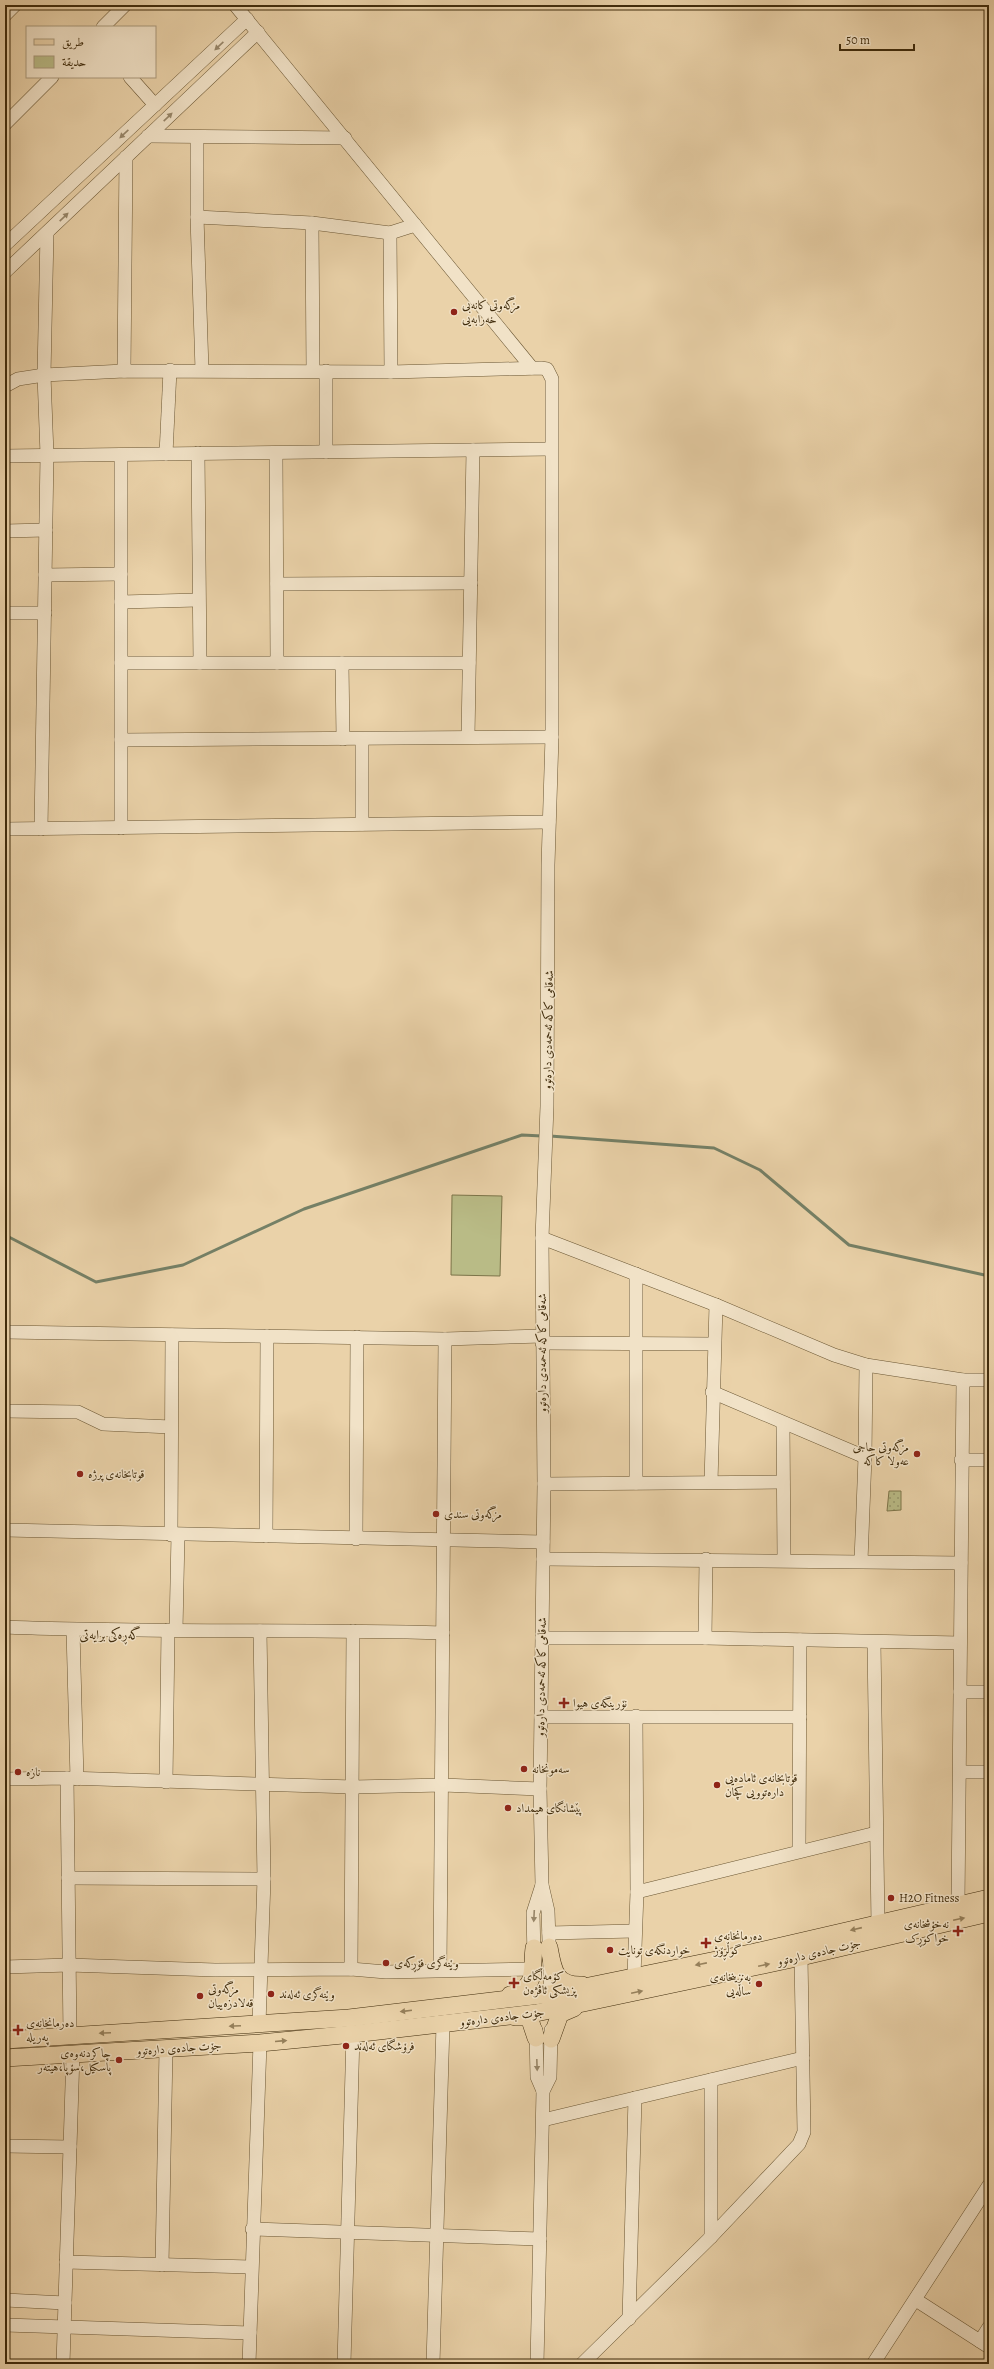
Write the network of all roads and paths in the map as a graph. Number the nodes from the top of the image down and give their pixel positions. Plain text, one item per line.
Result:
1 (16, 5) edge
2 (125, 5) edge
3 (235, 5) edge
4 (5, 15) edge
5 (247, 19) junction
6 (104, 26) edge
7 (258, 32) junction
8 (51, 78) edge
9 (131, 78) edge
10 (156, 105) junction
11 (5, 124) edge
12 (148, 136) junction
13 (197, 136) junction
14 (345, 138) junction
15 (126, 157) junction
16 (197, 217) junction
17 (312, 223) junction
18 (415, 225) junction
19 (46, 233) junction
20 (390, 233) junction
21 (5, 245) edge
22 (5, 272) edge
23 (532, 368) junction
24 (170, 370) junction
25 (202, 370) junction
26 (124, 371) junction
27 (313, 371) junction
28 (326, 371) junction
29 (391, 372) junction
30 (44, 375) junction
31 (5, 386) edge
32 (551, 449) junction
33 (473, 450) junction
34 (326, 452) junction
35 (276, 453) junction
36 (121, 454) junction
37 (166, 454) junction
38 (198, 454) junction
39 (47, 455) junction
40 (5, 456) edge
41 (46, 530) junction
42 (5, 531) edge
43 (121, 574) junction
44 (45, 575) junction
45 (471, 583) junction
46 (277, 584) junction
47 (198, 600) junction
48 (121, 602) junction
49 (5, 613) edge
50 (45, 613) junction
51 (121, 663) junction
52 (200, 663) junction
53 (277, 663) junction
54 (342, 663) junction
55 (469, 663) junction
56 (468, 737) junction
57 (552, 737) junction
58 (343, 739) junction
59 (362, 739) junction
60 (121, 740) junction
61 (549, 822) junction
62 (362, 824) junction
63 (121, 828) junction
64 (5, 829) edge
65 (41, 829) junction
66 (542, 1238) junction
67 (636, 1274) junction
68 (716, 1305) junction
69 (5, 1332) edge
70 (172, 1335) junction
71 (267, 1336) junction
72 (357, 1337) junction
73 (445, 1339) junction
74 (542, 1339) junction
75 (636, 1344) junction
76 (713, 1344) junction
77 (866, 1365) junction
78 (963, 1380) junction
79 (989, 1380) edge
80 (712, 1392) junction
81 (5, 1411) edge
82 (783, 1423) junction
83 (171, 1427) junction
84 (865, 1457) junction
85 (961, 1460) junction
86 (989, 1460) edge
87 (711, 1482) junction
88 (783, 1482) junction
89 (636, 1483) junction
90 (544, 1484) junction
91 (5, 1530) edge
92 (175, 1535) junction
93 (266, 1536) junction
94 (356, 1539) junction
95 (443, 1540) junction
96 (543, 1542) junction
97 (543, 1559) junction
98 (706, 1559) junction
99 (784, 1560) junction
100 (861, 1561) junction
101 (961, 1563) junction
102 (5, 1628) edge
103 (73, 1630) junction
104 (172, 1630) junction
105 (260, 1631) junction
106 (353, 1631) junction
107 (443, 1633) junction
108 (542, 1638) junction
109 (705, 1638) junction
110 (800, 1640) junction
111 (874, 1642) junction
112 (960, 1643) junction
113 (960, 1692) junction
114 (989, 1692) edge
115 (636, 1716) junction
116 (541, 1717) junction
117 (800, 1717) junction
118 (960, 1772) junction
119 (989, 1772) edge
120 (72, 1778) junction
121 (5, 1779) edge
122 (166, 1782) junction
123 (262, 1783) junction
124 (443, 1785) junction
125 (353, 1787) junction
126 (540, 1789) junction
127 (876, 1833) junction
128 (799, 1851) junction
129 (68, 1878) junction
130 (264, 1879) junction
131 (542, 1885) junction
132 (637, 1892) junction
133 (989, 1898) edge
134 (958, 1905) junction
135 (989, 1913) edge
136 (878, 1924) junction
137 (634, 1931) junction
138 (544, 1943) junction
139 (801, 1957) junction
140 (69, 1965) junction
141 (5, 1967) edge
142 (351, 1969) junction
143 (440, 1969) junction
144 (532, 1969) junction
145 (262, 1970) junction
146 (634, 1976) junction
147 (596, 1992) junction
148 (542, 1995) junction
149 (484, 2002) junction
150 (543, 2012) junction
151 (503, 2018) junction
152 (259, 2024) junction
153 (443, 2024) junction
154 (353, 2034) junction
155 (70, 2036) junction
156 (544, 2039) junction
157 (5, 2040) edge
158 (260, 2043) junction
159 (166, 2049) junction
160 (73, 2054) junction
161 (5, 2058) edge
162 (803, 2058) junction
163 (711, 2080) junction
164 (635, 2098) junction
165 (543, 2120) junction
166 (5, 2146) edge
167 (70, 2147) junction
168 (989, 2185) edge
169 (252, 2229) junction
170 (349, 2232) junction
171 (438, 2234) junction
172 (710, 2237) junction
173 (540, 2238) junction
174 (66, 2262) junction
175 (162, 2265) junction
176 (251, 2267) junction
177 (5, 2300) edge
178 (916, 2300) junction
179 (65, 2303) junction
180 (629, 2319) junction
181 (5, 2325) edge
182 (64, 2326) junction
183 (989, 2327) edge
184 (250, 2333) junction
185 (984, 2344) edge
186 (63, 2364) edge
187 (249, 2364) edge
188 (344, 2364) edge
189 (433, 2364) edge
190 (536, 2364) edge
191 (582, 2364) edge
192 (874, 2364) edge

1 - 4 street
2 - 6 street
3 - 5 street
5 - 7 street
5 -> 10 street
12 -> 7 street
7 - 14 street
8 - 11 street
9 - 10 street
10 -> 21 street
12 - 13 street
12 - 15 street
13 - 14 street
13 - 16 street
14 - 18 street
19 -> 15 street
15 - 26 street
16 - 17 street
16 - 25 street
17 - 20 street
17 - 27 street
18 - 20 street
18 - 23 street
19 - 22 street
19 - 30 street
20 - 29 street
23 - 29 street
23 - 32 street, شەقامی کاکە ئەحمەدی دارەتوو
24 - 25 street
24 - 26 street
24 - 37 street
25 - 27 street
26 - 30 street
27 - 28 street
28 - 29 street
28 - 34 street
30 - 31 street
30 - 39 street
32 - 33 street
32 - 57 street, شەقامی کاکە ئەحمەدی دارەتوو
33 - 34 street
33 - 45 street
34 - 35 street
35 - 38 street
35 - 46 street
36 - 37 street
36 - 39 street
36 - 43 street
37 - 38 street
38 - 47 street
39 - 40 street
39 - 41 street
41 - 42 street
41 - 44 street
43 - 44 street
43 - 48 street
44 - 50 street
45 - 46 street
45 - 55 street
46 - 53 street
47 - 48 street
47 - 52 street
48 - 51 street
49 - 50 street
50 - 65 street
51 - 52 street
51 - 60 street
52 - 53 street
53 - 54 street
54 - 55 street
54 - 58 street
55 - 56 street
56 - 57 street
56 - 59 street
57 - 61 street, شەقامی کاکە ئەحمەدی دارەتوو
58 - 59 street
58 - 60 street
59 - 62 street
60 - 63 street
61 - 62 street
61 - 66 street, شەقامی کاکە ئەحمەدی دارەتوو
62 - 63 street
63 - 65 street
64 - 65 street
66 - 67 street
66 - 74 street, شەقامی کاکە ئەحمەدی دارەتوو
67 - 68 street
67 - 75 street
68 - 76 street
68 - 77 street
69 - 70 street
70 - 71 street
70 - 83 street
71 - 72 street
71 - 93 street
72 - 73 street
72 - 94 street
73 - 74 street
73 - 95 street
74 - 75 street
74 - 90 street, شەقامی کاکە ئەحمەدی دارەتوو
75 - 76 street
75 - 89 street
76 - 80 street
77 - 78 street
77 - 84 street
78 - 79 street
78 - 85 street
80 - 82 street
80 - 87 street
81 - 83 street
82 - 84 street
82 - 88 street
83 - 92 street
84 - 100 street
85 - 86 street
85 - 101 street
87 - 88 street
87 - 89 street
88 - 99 street
89 - 90 street
90 - 96 street, شەقامی کاکە ئەحمەدی دارەتوو
91 - 92 street
92 - 93 street
92 - 104 street
93 - 94 street
94 - 95 street
95 - 96 street
95 - 107 street
96 - 97 street, شەقامی کاکە ئەحمەدی دارەتوو
97 - 98 street
97 - 108 street, شەقامی کاکە ئەحمەدی دارەتوو
98 - 99 street
98 - 109 street
99 - 100 street
100 - 101 street
101 - 112 street
102 - 103 street
103 - 104 street
103 - 120 street
104 - 105 street
104 - 122 street
105 - 106 street
105 - 123 street
106 - 107 street
106 - 125 street
107 - 124 street
108 - 109 street
108 - 116 street, شەقامی کاکە ئەحمەدی دارەتوو
109 - 110 street
110 - 111 street
110 - 117 street
111 - 112 street
111 - 127 street
112 - 113 street
113 - 114 street
113 - 118 street
115 - 116 street
115 - 117 street
115 - 132 street
116 - 126 street, شەقامی کاکە ئەحمەدی دارەتوو
117 - 128 street
118 - 119 street
118 - 134 street
120 - 121 street
120 - 122 street
120 - 129 street
122 - 123 street
123 - 125 street
123 - 130 street
124 - 125 street
124 - 126 street
124 - 143 street
125 - 142 street
126 - 131 street, شەقامی کاکە ئەحمەدی دارەتوو
127 - 128 street
127 - 136 street
128 - 132 street
129 - 130 street
129 - 140 street
130 - 145 street
131 - 138 street, شەقامی کاکە ئەحمەدی دارەتوو
131 -> 138 street, شەقامی کاکە ئەحمەدی دارەتوو
132 - 137 street
133 - 134 main road, جۆت جادەی دارەتوو
134 - 136 main road, جۆت جادەی دارەتوو
139 -> 135 main road, جۆت جادەی دارەتوو
136 -> 146 main road, جۆت جادەی دارەتوو
137 - 138 street
137 - 146 street
138 - 144 main road
138 - 147 main road
138 - 148 street, شەقامی کاکە ئەحمەدی دارەتوو
147 -> 139 main road, جۆت جادەی دارەتوو
139 - 162 street
140 - 141 street
140 - 145 street
140 - 155 street
142 - 143 street
142 - 145 street
143 - 144 street
144 - 149 main road
145 - 152 street
146 - 147 main road, جۆت جادەی دارەتوو
147 - 148 main road, جۆت جادەی دارەتوو
147 - 150 main road, جۆت جادەی دارەتوو
147 - 156 main road
148 - 149 main road, جۆت جادەی دارەتوو
148 - 150 street, شەقامی کاکە ئەحمەدی دارەتوو
149 -> 152 main road, جۆت جادەی دارەتوو
150 - 151 main road, جۆت جادەی دارەتوو
150 - 156 street, شەقامی کاکە ئەحمەدی دارەتوو
151 - 153 main road, جۆت جادەی دارەتوو
151 - 156 main road
152 -> 155 main road, جۆت جادەی دارەتوو
153 - 154 main road, جۆت جادەی دارەتوو
153 - 171 street
158 -> 154 main road, جۆت جادەی دارەتوو
154 - 170 street
155 - 157 main road, جۆت جادەی دارەتوو
156 - 165 street, شەقامی کاکە ئەحمەدی دارەتوو
158 - 159 main road, جۆت جادەی دارەتوو
158 - 169 street
159 - 160 main road, جۆت جادەی دارەتوو
159 - 175 street
160 - 161 main road, جۆت جادەی دارەتوو
160 - 167 street
162 - 163 street
162 - 172 street
163 - 164 street
163 - 172 street
164 - 165 street
164 - 180 street
165 - 173 street, شەقامی کاکە ئەحمەدی دارەتوو
166 - 167 street
167 - 174 street
168 - 178 street
169 - 170 street
169 - 176 street
170 - 171 street
170 - 188 street
171 - 173 street
171 - 189 street
172 - 180 street
173 - 190 street, شەقامی کاکە ئەحمەدی دارەتوو
174 - 175 street
174 - 179 street
175 - 176 street
176 - 184 street
177 - 179 street
178 - 185 street
178 - 192 street
179 - 182 street
180 - 191 street
181 - 182 street
182 - 184 street
182 - 186 street
183 - 185 street
184 - 187 street

